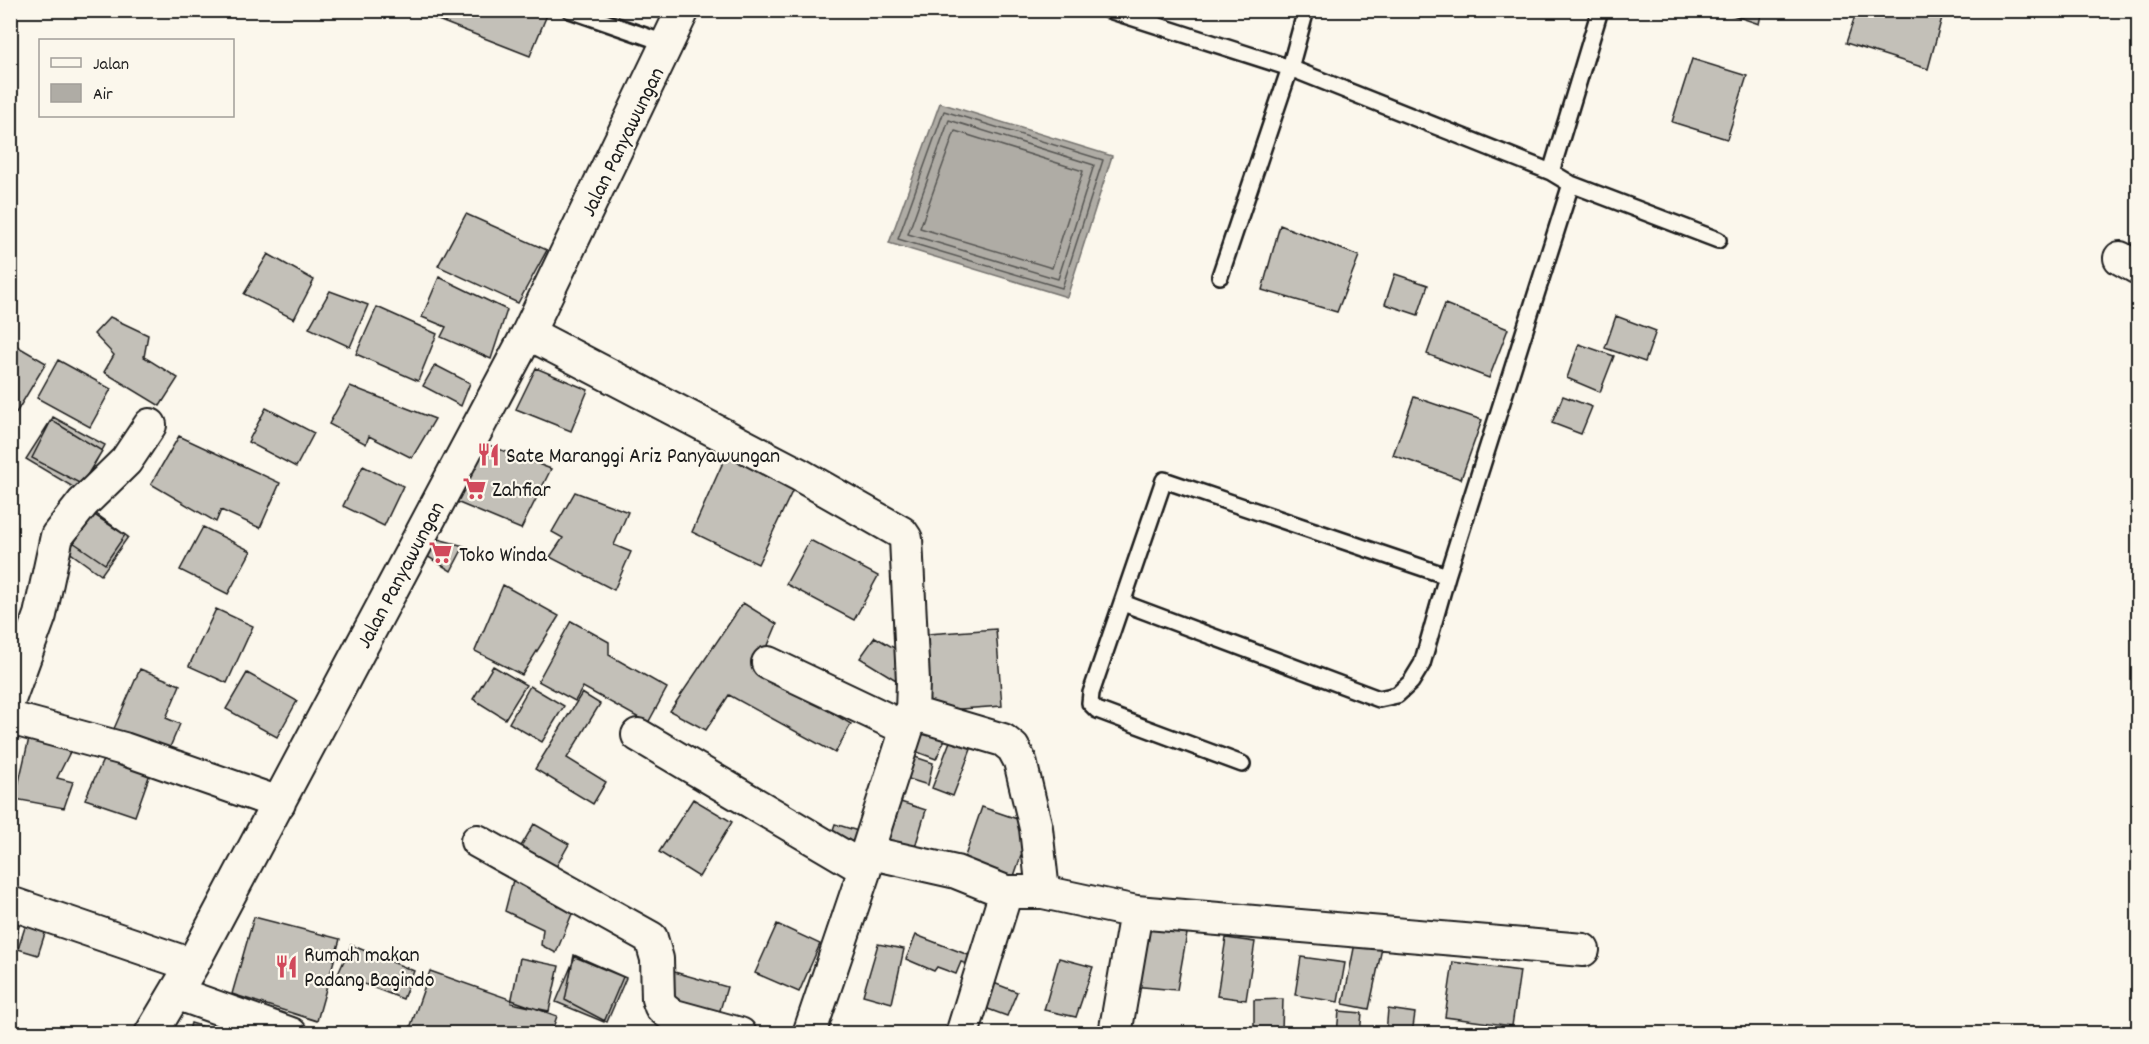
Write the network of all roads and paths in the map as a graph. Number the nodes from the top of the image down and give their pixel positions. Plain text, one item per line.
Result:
1 (570, 10) edge
2 (683, 10) edge
3 (1109, 10) edge
4 (1306, 10) edge
5 (1600, 10) edge
6 (668, 44) junction
7 (1290, 68) junction
8 (1551, 172) junction
9 (1571, 184) junction
10 (1718, 240) dead end
11 (1220, 276) dead end
12 (528, 333) junction
13 (150, 425) dead end
14 (1447, 576) junction
15 (1123, 603) junction
16 (768, 663) dead end
17 (10, 697) edge
18 (10, 718) edge
19 (910, 721) junction
20 (638, 735) dead end
21 (1242, 764) dead end
22 (279, 803) junction
23 (477, 841) dead end
24 (866, 860) junction
25 (1006, 892) junction
26 (1043, 892) junction
27 (10, 903) edge
28 (1136, 912) junction
29 (1583, 950) dead end
30 (192, 965) junction
31 (176, 993) junction
32 (151, 1034) edge
33 (291, 1034) edge
34 (740, 1034) edge
35 (809, 1034) edge
36 (962, 1034) edge
37 (1115, 1034) edge

1 - 6 lane
2 - 6 street, Jalan Panyawungan
3 - 7 lane
4 - 7 lane
5 - 8 lane
6 - 12 street, Jalan Panyawungan
7 - 8 lane
7 - 11 lane
8 - 9 lane
9 - 10 lane
9 - 14 lane
12 - 19 street
12 - 22 street, Jalan Panyawungan
13 - 17 street
14 - 15 lane
14 - 15 lane
15 - 21 lane
16 - 19 street
18 - 22 street
19 - 24 street
19 - 26 street
20 - 24 street
22 - 30 street, Jalan Panyawungan
23 - 34 street
24 - 25 street
24 - 35 street
25 - 26 street
25 - 36 street
26 - 28 street
27 - 30 street
28 - 29 street
28 - 37 street
30 - 31 street, Jalan Panyawungan
31 - 32 street, Jalan Panyawungan
31 - 33 street

